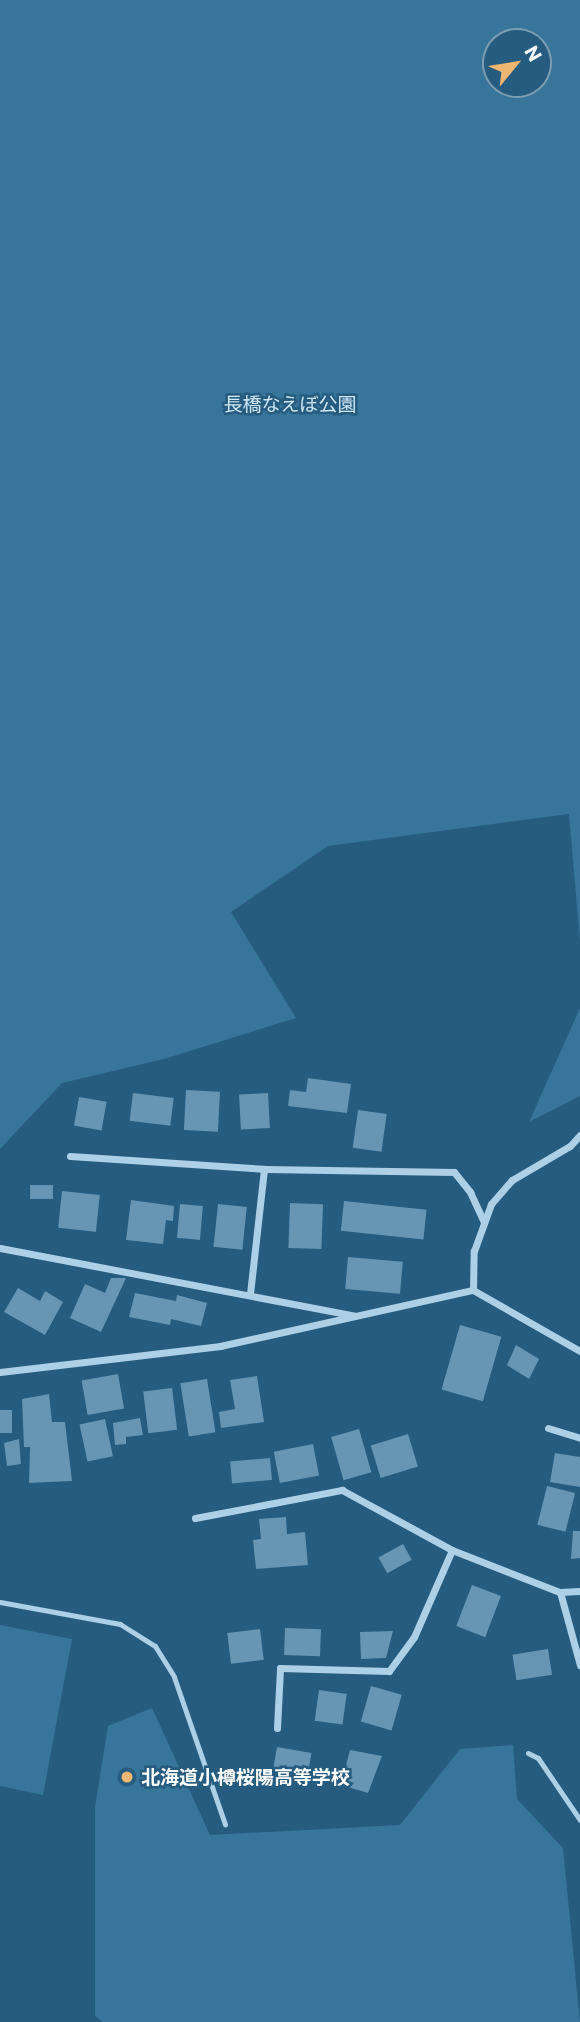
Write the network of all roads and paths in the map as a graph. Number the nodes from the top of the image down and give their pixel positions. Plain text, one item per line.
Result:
1 (580, 1135) edge
2 (70, 1156) dead end
3 (264, 1169) junction
4 (484, 1222) junction
5 (0, 1248) edge
6 (473, 1290) junction
7 (250, 1293) junction
8 (359, 1317) junction
9 (580, 1351) edge
10 (0, 1372) edge
11 (548, 1428) dead end
12 (580, 1438) edge
13 (195, 1518) dead end
14 (452, 1550) junction
15 (580, 1591) edge
16 (561, 1592) junction
17 (0, 1602) edge
18 (580, 1665) edge
19 (277, 1728) dead end
20 (528, 1753) dead end
21 (580, 1821) edge
22 (225, 1824) dead end

1 - 4 street
2 - 3 street
3 - 4 street
3 - 7 street
4 - 6 street
5 - 7 street
6 - 8 street
6 - 9 street
7 - 8 street
8 - 10 street
11 - 12 street
13 - 14 street
14 - 16 street
14 - 19 street
15 - 16 street
16 - 18 street
17 - 22 lane
20 - 21 lane

